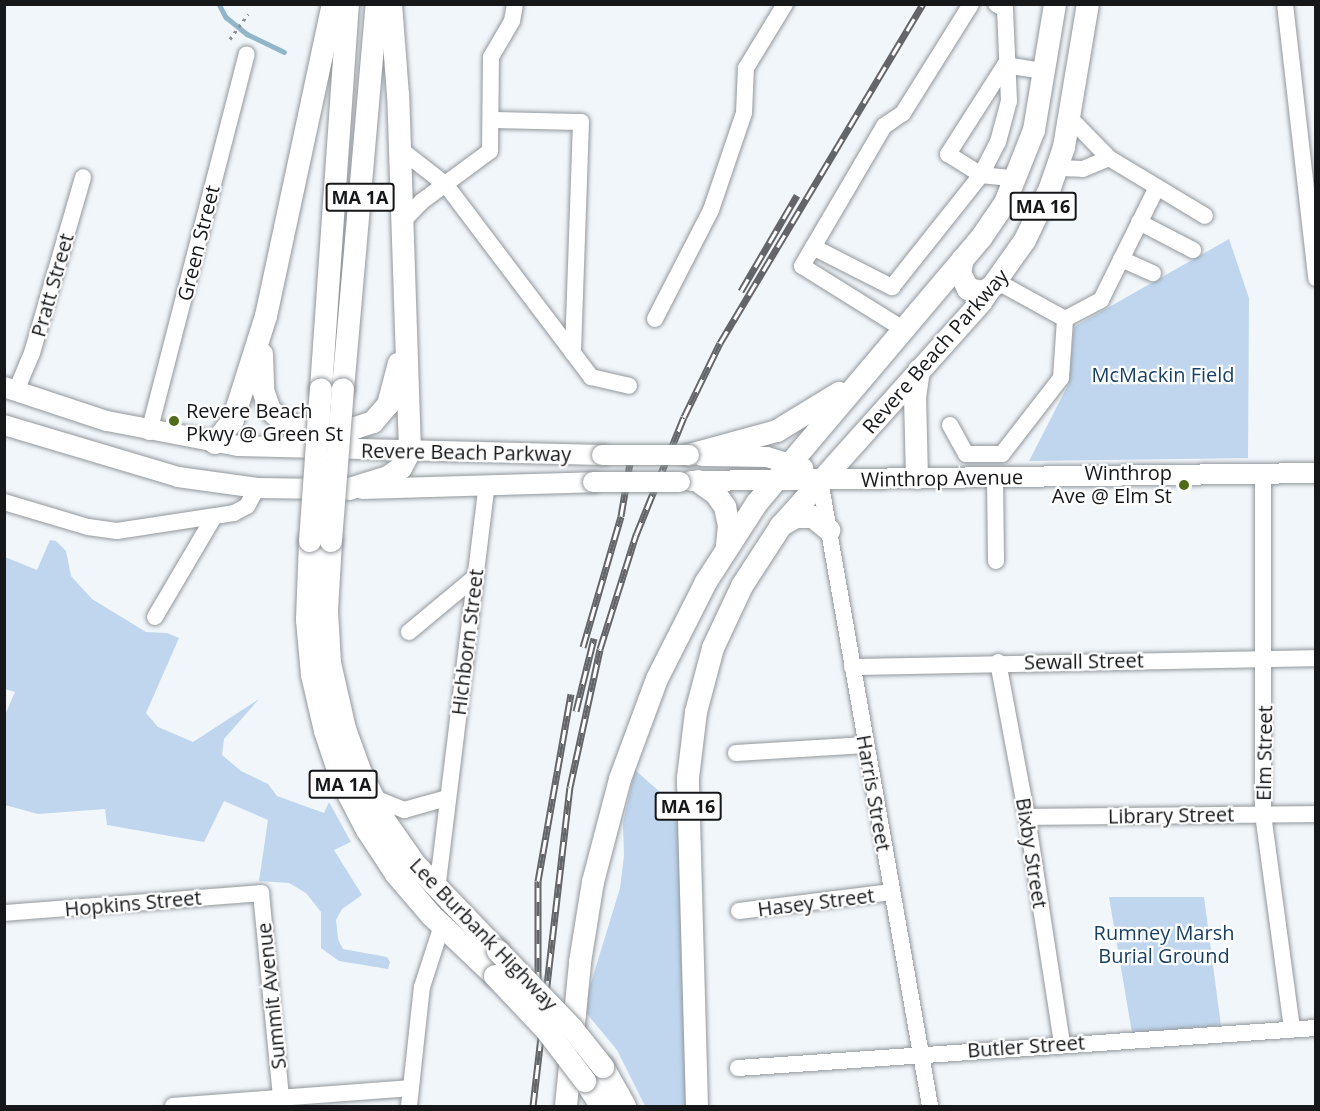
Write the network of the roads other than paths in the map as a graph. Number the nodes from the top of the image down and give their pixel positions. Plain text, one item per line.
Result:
1 (333, 4) edge
2 (348, 4) edge
3 (377, 4) edge
4 (391, 4) edge
5 (515, 4) edge
6 (785, 4) edge
7 (971, 4) edge
8 (996, 4) edge
9 (1055, 4) edge
10 (1088, 4) edge
11 (1285, 4) edge
12 (247, 54) dead end
13 (1005, 65) junction
14 (1044, 70) junction
15 (1070, 118) junction
16 (492, 120) junction
17 (400, 149) junction
18 (1109, 158) junction
19 (1058, 168) junction
20 (981, 175) junction
21 (83, 177) dead end
22 (1017, 179) junction
23 (446, 185) junction
24 (1157, 187) junction
25 (1205, 216) dead end
26 (402, 222) junction
27 (1139, 222) junction
28 (813, 247) junction
29 (1193, 250) dead end
30 (963, 259) junction
31 (1121, 259) junction
32 (1153, 273) dead end
33 (1316, 278) edge
34 (998, 282) junction
35 (266, 316) junction
36 (655, 319) dead end
37 (1065, 319) junction
38 (903, 329) junction
39 (405, 337) junction
40 (573, 353) junction
41 (871, 368) junction
42 (919, 370) junction
43 (629, 386) dead end
44 (10, 389) edge
45 (332, 389) junction
46 (4, 425) edge
47 (950, 425) dead end
48 (149, 432) junction
49 (215, 443) junction
50 (410, 451) junction
51 (966, 454) junction
52 (986, 454) junction
53 (689, 455) junction
54 (791, 462) junction
55 (1316, 473) edge
56 (1263, 474) junction
57 (917, 478) junction
58 (982, 478) junction
59 (775, 480) junction
60 (820, 480) junction
61 (689, 481) junction
62 (487, 486) junction
63 (257, 488) junction
64 (350, 489) junction
65 (4, 502) edge
66 (214, 517) junction
67 (781, 526) junction
68 (829, 530) junction
69 (320, 541) junction
70 (727, 548) junction
71 (996, 561) dead end
72 (475, 577) junction
73 (155, 617) dead end
74 (409, 632) dead end
75 (1265, 658) junction
76 (1316, 658) edge
77 (998, 662) junction
78 (852, 667) junction
79 (866, 745) junction
80 (736, 753) dead end
81 (371, 796) junction
82 (447, 798) junction
83 (1263, 814) junction
84 (1316, 814) edge
85 (1028, 817) junction
86 (437, 890) junction
87 (892, 892) junction
88 (261, 893) joint
89 (739, 911) dead end
90 (4, 913) edge
91 (442, 925) junction
92 (1316, 1028) edge
93 (1292, 1029) junction
94 (1062, 1044) junction
95 (921, 1053) junction
96 (738, 1068) dead end
97 (410, 1088) junction
98 (281, 1098) junction
99 (235, 1104) edge
100 (173, 1107) edge
101 (409, 1107) edge
102 (566, 1107) edge
103 (601, 1107) edge
104 (625, 1107) edge
105 (697, 1107) edge
106 (930, 1107) edge

1 - 35 highway
2 - 45 highway, Lee Burbank Highway / MA 1A
3 - 45 highway, Lee Burbank Highway / MA 1A
4 - 17 highway
5 - 16 street
6 - 36 street
7 - 28 street
8 - 13 street
9 - 14 highway, Revere Beach Parkway / MA 16
10 - 15 highway, Revere Beach Parkway / MA 16
11 - 33 street
12 - 48 street, Green Street
13 - 14 street
13 - 20 street
13 - 20 street
14 - 22 highway, Revere Beach Parkway / MA 16
15 - 18 street
15 - 19 highway, Revere Beach Parkway / MA 16
16 - 23 street
16 - 40 street
17 - 23 street
17 - 26 highway
18 - 19 street
18 - 24 street
19 - 34 highway, Revere Beach Parkway / MA 16
20 - 22 street
20 - 28 street
21 - 44 street, Pratt Street
22 - 30 highway, Revere Beach Parkway / MA 16
23 - 26 street
23 - 40 street
24 - 25 street
24 - 27 street
26 - 39 highway
27 - 29 street
27 - 31 street
28 - 38 street
30 - 34 highway
30 - 38 highway, Revere Beach Parkway / MA 16
31 - 32 street
31 - 37 street
34 - 37 street
34 - 42 highway, Revere Beach Parkway / MA 16
35 - 39 highway
35 - 49 highway
37 - 52 street
38 - 41 highway, Revere Beach Parkway / MA 16
39 - 50 highway
40 - 43 street
41 - 53 highway
41 - 54 highway, Revere Beach Parkway / MA 16
42 - 57 highway
42 - 60 highway, Revere Beach Parkway / MA 16
44 - 48 main road, Revere Beach Parkway
45 - 69 highway, Lee Burbank Highway / MA 1A, bridge
46 - 63 main road, Revere Beach Parkway
47 - 51 street
48 - 49 main road, Revere Beach Parkway
49 - 50 main road, Revere Beach Parkway
50 - 53 main road, Revere Beach Parkway, bridge
50 - 64 highway
51 - 52 street
51 - 58 street
52 - 58 street
53 - 54 main road, Revere Beach Parkway
54 - 59 highway, Revere Beach Parkway / MA 16
54 - 60 main road, Revere Beach Parkway
55 - 56 main road, Winthrop Avenue
56 - 58 main road, Winthrop Avenue
56 - 75 street, Elm Street
57 - 58 main road, Winthrop Avenue
57 - 60 main road, Winthrop Avenue
58 - 71 street
59 - 60 main road, Revere Beach Parkway
59 - 61 main road, Revere Beach Parkway
59 - 70 highway, MA 16
60 - 67 highway, MA 16
60 - 68 street, Harris Street
61 - 62 main road, Revere Beach Parkway, bridge
61 - 70 highway
62 - 64 main road, Revere Beach Parkway
62 - 72 street, Hichborn Street
63 - 64 main road, Revere Beach Parkway
63 - 66 street
65 - 66 street
66 - 73 street
67 - 68 highway
67 - 105 highway, MA 16
68 - 78 street, Harris Street
69 - 81 highway, Lee Burbank Highway / MA 1A
69 - 91 highway, Lee Burbank Highway / MA 1A
70 - 102 highway, MA 16
72 - 74 street
72 - 82 street, Hichborn Street
75 - 76 street, Sewall Street
75 - 77 street, Sewall Street
75 - 83 street, Elm Street
77 - 78 street, Sewall Street
77 - 85 street, Bixby Street
78 - 79 street, Harris Street
79 - 80 street
79 - 87 street, Harris Street
81 - 82 street
81 - 86 highway, Lee Burbank Highway / MA 1A
82 - 86 street, Hichborn Street
83 - 84 street, Library Street
83 - 85 street, Library Street
83 - 93 street, Elm Street
85 - 94 street, Bixby Street
86 - 104 highway, Lee Burbank Highway / MA 1A, bridge
87 - 89 street, Hasey Street
87 - 95 street, Harris Street
88 - 90 street, Hopkins Street
88 - 98 street, Summit Avenue
91 - 97 street
91 - 103 highway, Lee Burbank Highway / MA 1A, bridge
92 - 93 street, Butler Street
93 - 94 street, Butler Street
94 - 95 street, Butler Street
95 - 96 street, Butler Street
95 - 106 street, Harris Street
97 - 98 street
97 - 101 street
98 - 99 street
99 - 100 street

